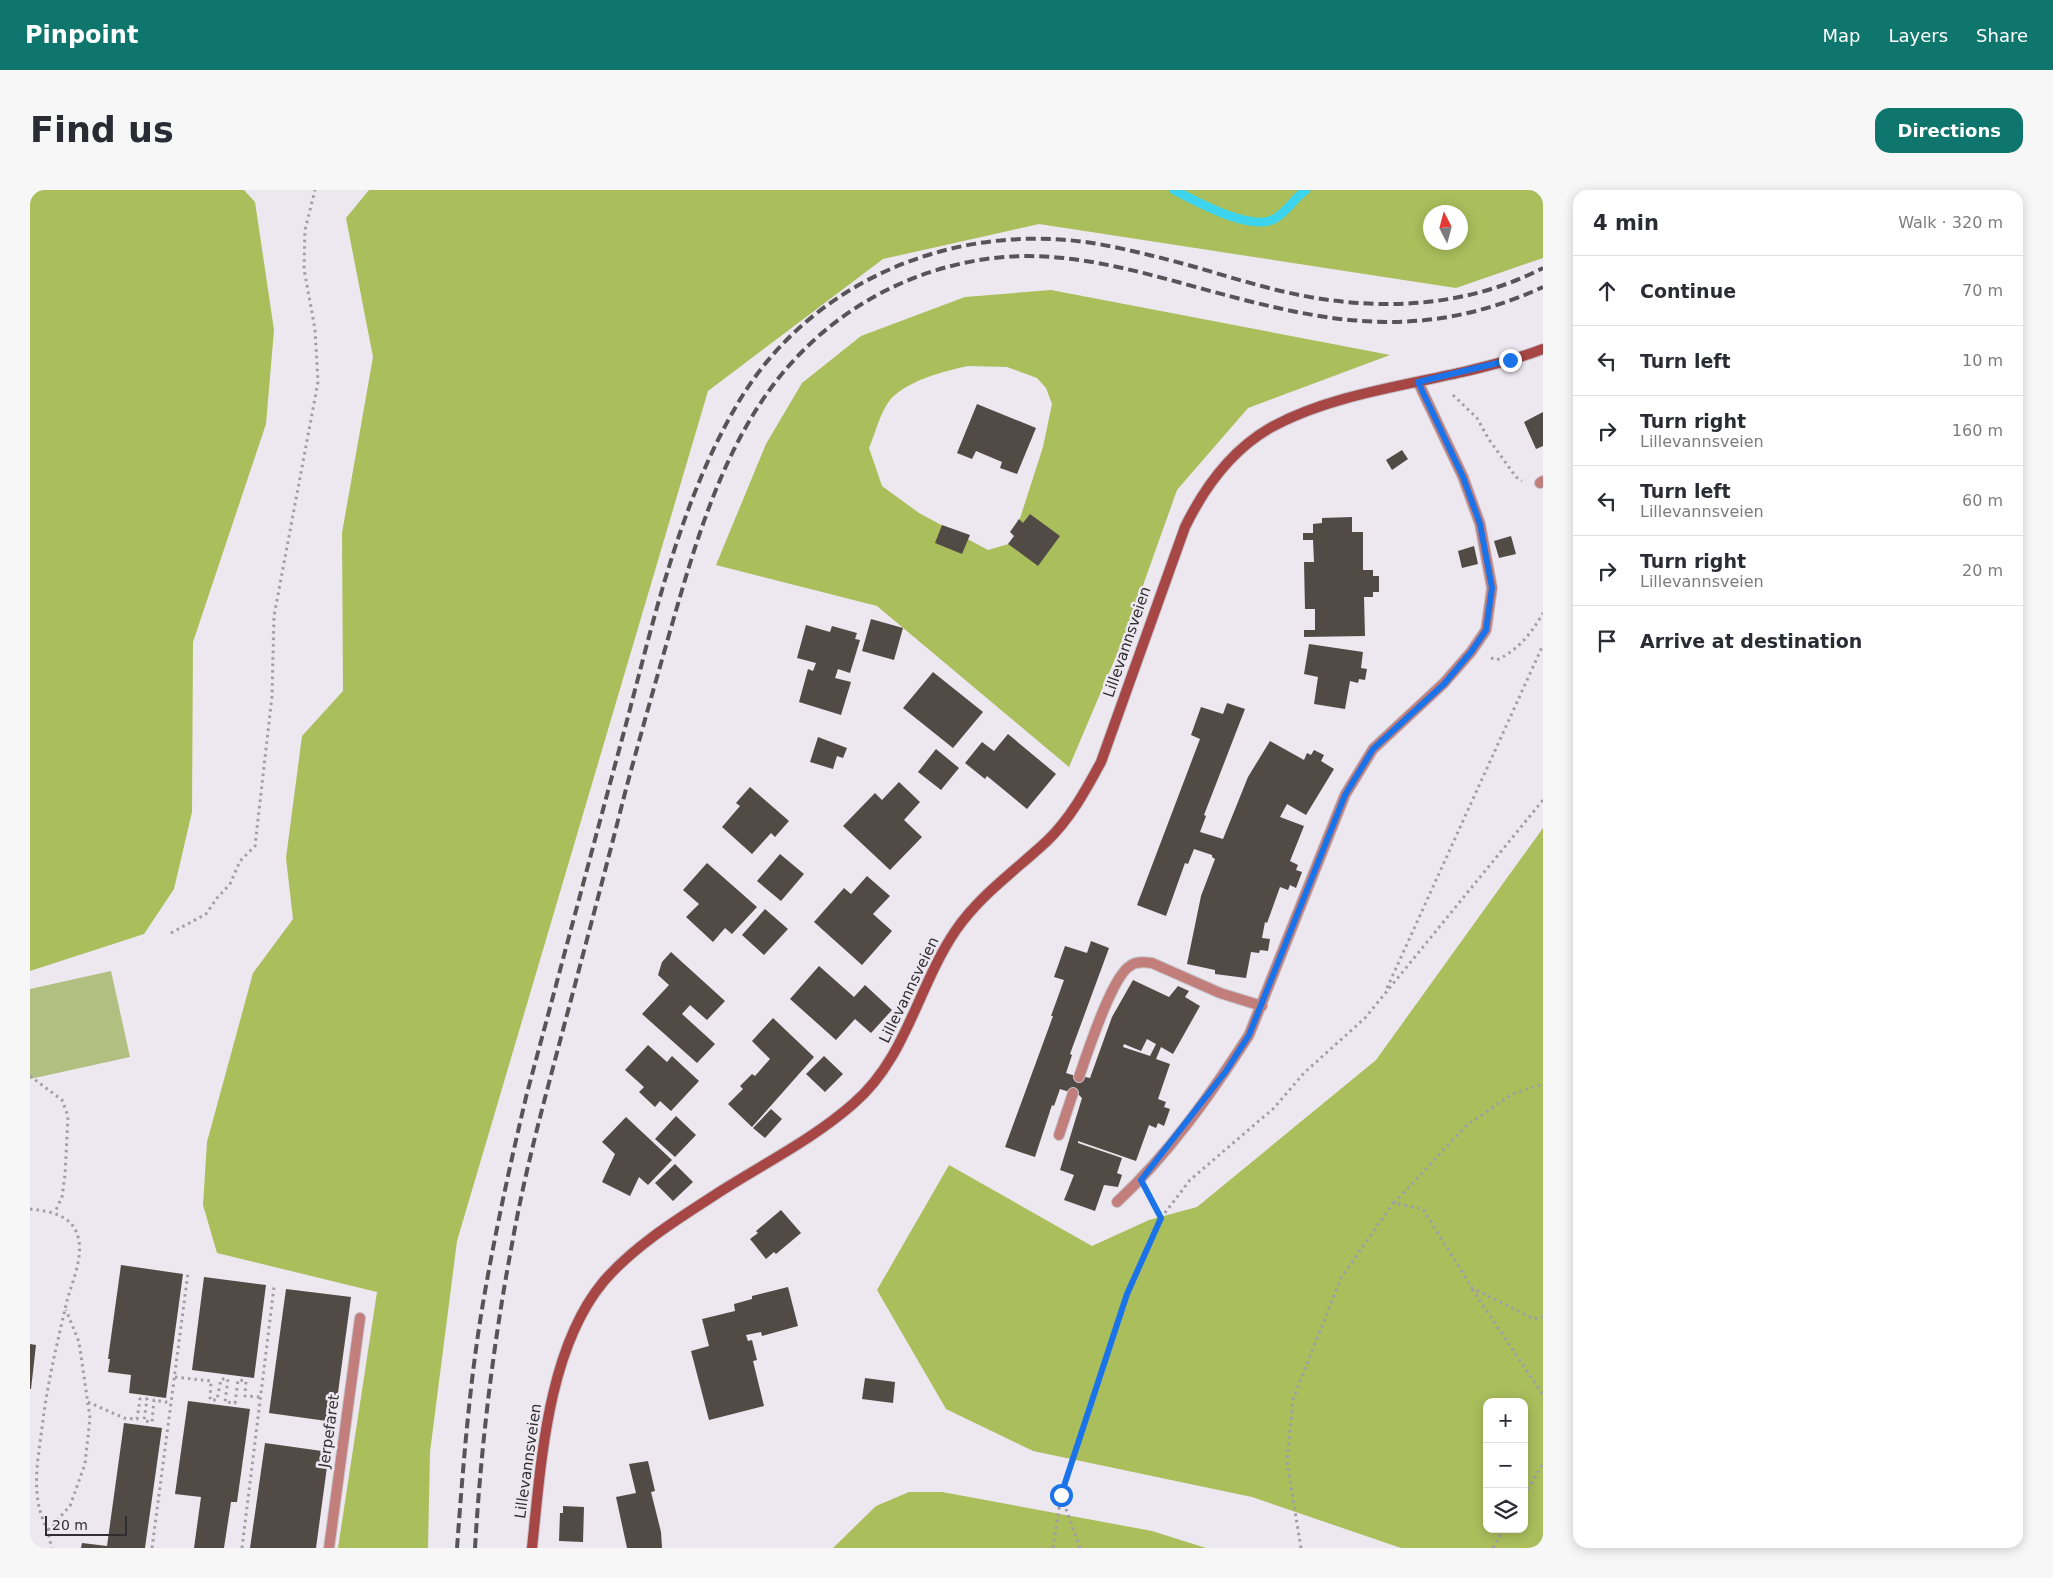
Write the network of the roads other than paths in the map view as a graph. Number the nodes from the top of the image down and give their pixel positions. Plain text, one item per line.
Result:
1 (1543, 349) edge
2 (1418, 382) junction
3 (1262, 1006) junction
4 (1079, 1077) dead end
5 (1073, 1093) dead end
6 (1059, 1135) dead end
7 (1117, 1202) dead end
8 (360, 1318) dead end
9 (329, 1548) edge
10 (532, 1548) edge

1 - 2 street, Lillevannsveien
2 - 3 street
2 - 10 street, Lillevannsveien
3 - 4 street
3 - 7 street
5 - 6 street
8 - 9 street, Jerpefaret

